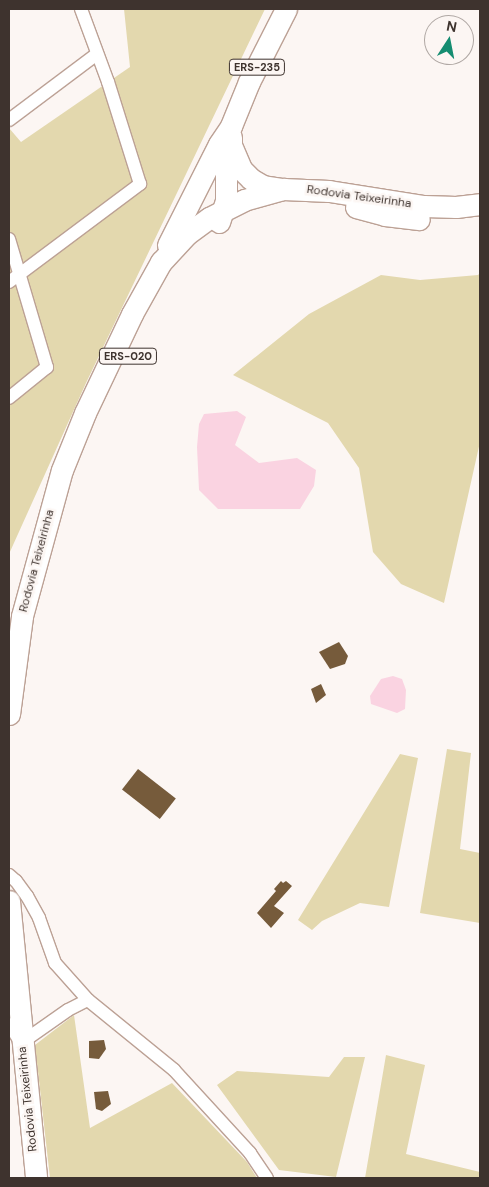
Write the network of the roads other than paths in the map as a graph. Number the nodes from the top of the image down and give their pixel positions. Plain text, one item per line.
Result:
1 (80, 9) edge
2 (286, 9) edge
3 (97, 54) junction
4 (9, 120) edge
5 (231, 136) junction
6 (204, 175) junction
7 (283, 189) junction
8 (480, 204) edge
9 (480, 214) edge
10 (219, 219) junction
11 (9, 238) edge
12 (161, 262) junction
13 (20, 274) junction
14 (9, 282) edge
15 (9, 398) edge
16 (55, 498) junction
17 (9, 714) edge
18 (9, 875) edge
19 (9, 901) edge
20 (88, 1000) junction
21 (9, 1024) edge
22 (21, 1043) junction
23 (36, 1178) edge
24 (267, 1178) edge

1 - 3 street
2 - 5 main road, ERS-235
3 - 4 street
3 - 13 street
5 - 6 main road, ERS-235
5 - 7 main road
5 - 10 main road, ERS-235
6 - 10 main road
6 - 12 main road, ERS-235
7 - 8 main road, Rodovia Teixeirinha / ERS-020
7 - 10 main road, Rodovia Teixeirinha / ERS-020
9 - 10 main road, Rodovia Teixeirinha / ERS-020
10 - 12 main road, Rodovia Teixeirinha / ERS-020
10 - 16 main road, Rodovia Teixeirinha / ERS-020
11 - 13 street
12 - 16 main road, Rodovia Teixeirinha / ERS-020
13 - 14 street
13 - 15 street
16 - 17 main road, Rodovia Teixeirinha / ERS-020
18 - 20 street
19 - 22 main road, Rodovia Teixeirinha
20 - 22 street
20 - 24 street
21 - 22 street
22 - 23 main road, Rodovia Teixeirinha

